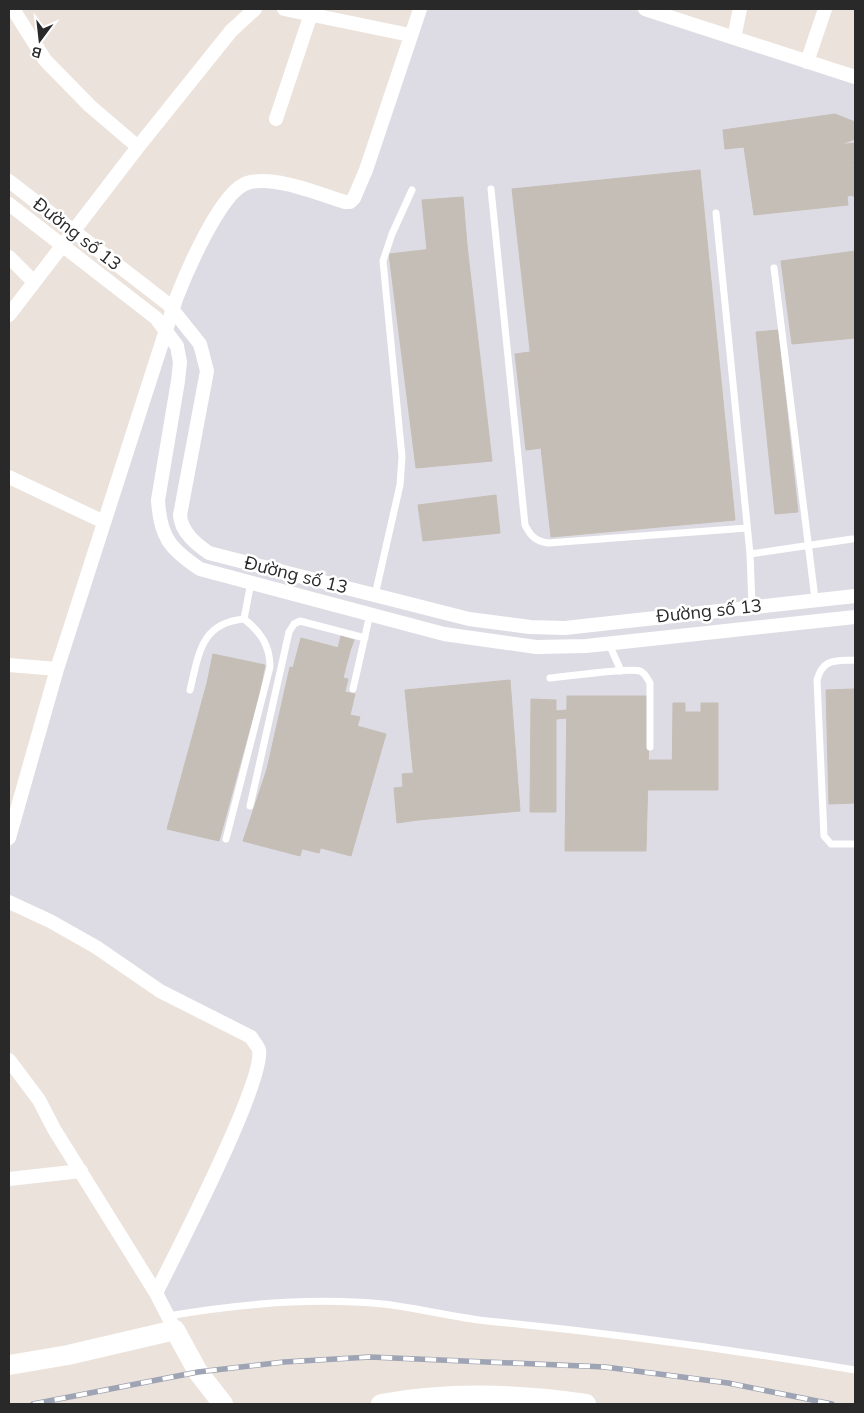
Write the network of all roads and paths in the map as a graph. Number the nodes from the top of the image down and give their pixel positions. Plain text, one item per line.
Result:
1 (13, 9) edge
2 (255, 9) edge
3 (284, 9) edge
4 (420, 9) edge
5 (645, 9) edge
6 (740, 9) edge
7 (825, 9) edge
8 (311, 14) junction
9 (410, 35) junction
10 (734, 38) junction
11 (807, 62) junction
12 (855, 78) edge
13 (276, 119) dead end
14 (138, 147) junction
15 (9, 181) edge
16 (491, 189) dead end
17 (412, 190) dead end
18 (9, 204) edge
19 (716, 213) dead end
20 (73, 231) junction
21 (61, 246) junction
22 (9, 257) edge
23 (774, 268) dead end
24 (34, 282) junction
25 (172, 310) junction
26 (9, 315) edge
27 (166, 329) junction
28 (9, 477) edge
29 (104, 522) junction
30 (747, 528) junction
31 (187, 533) junction
32 (852, 539) dead end
33 (810, 544) junction
34 (172, 548) junction
35 (750, 554) junction
36 (251, 582) junction
37 (376, 595) junction
38 (855, 596) edge
39 (815, 599) junction
40 (752, 606) junction
41 (370, 614) junction
42 (855, 617) edge
43 (244, 619) junction
44 (753, 626) junction
45 (364, 638) junction
46 (608, 644) junction
47 (855, 660) edge
48 (9, 665) edge
49 (57, 669) junction
50 (621, 671) junction
51 (550, 678) dead end
52 (353, 689) dead end
53 (190, 690) dead end
54 (650, 747) dead end
55 (250, 806) dead end
56 (9, 838) edge
57 (226, 839) dead end
58 (855, 844) edge
59 (9, 902) edge
60 (9, 1060) edge
61 (81, 1170) junction
62 (9, 1179) edge
63 (156, 1293) junction
64 (171, 1323) junction
65 (9, 1365) edge
66 (855, 1370) edge
67 (509, 1401) edge
68 (223, 1404) edge
69 (381, 1404) edge
70 (581, 1404) edge

1 - 14 street
2 - 14 street
3 - 8 street
4 - 9 street
5 - 10 street
6 - 10 street
7 - 11 street
8 - 9 street
8 - 13 street
9 - 25 street
10 - 11 street
11 - 12 street
14 - 20 street
15 - 20 street, Đường số 13
16 - 30 lane
17 - 37 lane
18 - 21 street, Đường số 13
19 - 30 lane
20 - 21 street
20 - 25 street, Đường số 13
21 - 24 street
21 - 27 street, Đường số 13
22 - 24 street
23 - 33 lane
24 - 26 street
25 - 27 street
25 - 31 street, Đường số 13
27 - 29 street
27 - 34 street, Đường số 13
28 - 29 street
29 - 49 street
30 - 35 lane
31 - 34 street
31 - 37 street, Đường số 13
32 - 33 lane
33 - 35 lane
33 - 39 lane
34 - 36 street, Đường số 13
35 - 40 lane
36 - 41 street, Đường số 13
36 - 43 lane
37 - 40 street, Đường số 13
37 - 41 street
38 - 39 street, Đường số 13
39 - 40 street, Đường số 13
40 - 44 street
41 - 45 lane
41 - 46 street, Đường số 13
42 - 44 street, Đường số 13
43 - 53 lane
43 - 57 lane
44 - 46 street, Đường số 13
45 - 52 lane
45 - 55 lane
46 - 50 lane
47 - 58 lane
48 - 49 street
49 - 56 street
50 - 51 lane
50 - 54 lane
59 - 63 street
60 - 61 street
61 - 62 street
61 - 63 street
63 - 64 street
64 - 65 street
64 - 66 lane
64 - 68 street
67 - 69 street
67 - 70 street

